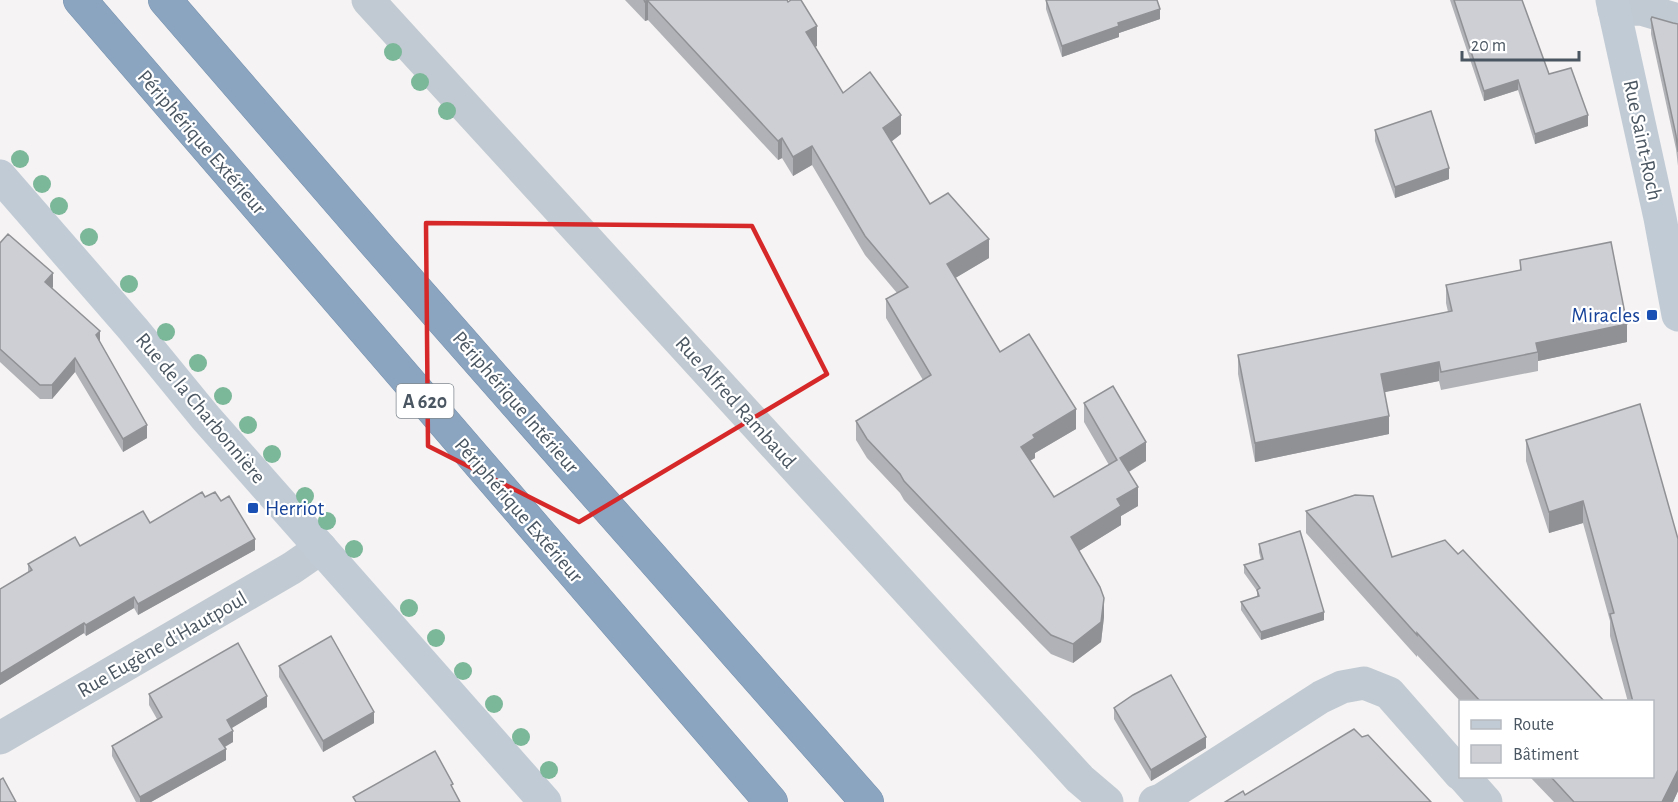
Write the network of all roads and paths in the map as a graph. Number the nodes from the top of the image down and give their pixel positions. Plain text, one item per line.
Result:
1 (80, 0) edge
2 (165, 0) edge
3 (368, 0) edge
4 (1613, 5) edge
5 (1678, 20) edge
6 (0, 176) edge
7 (1678, 315) edge
8 (321, 548) junction
9 (0, 738) edge
10 (1459, 772) edge
11 (1465, 778) edge
12 (545, 802) edge
13 (771, 802) edge
14 (867, 802) edge
15 (1107, 802) edge
16 (1155, 802) edge
17 (1486, 802) edge

1 - 13 highway, Périphérique Extérieur / A 620
2 - 14 highway, Périphérique Intérieur
3 - 15 street, Rue Alfred Rambaud
4 - 5 street
4 - 7 street, Rue Saint-Roch
6 - 8 street, Rue de la Charbonnière
8 - 9 street, Rue Eugène d'Hautpoul
8 - 12 street, Rue de la Charbonnière
10 - 16 street
11 - 17 street

